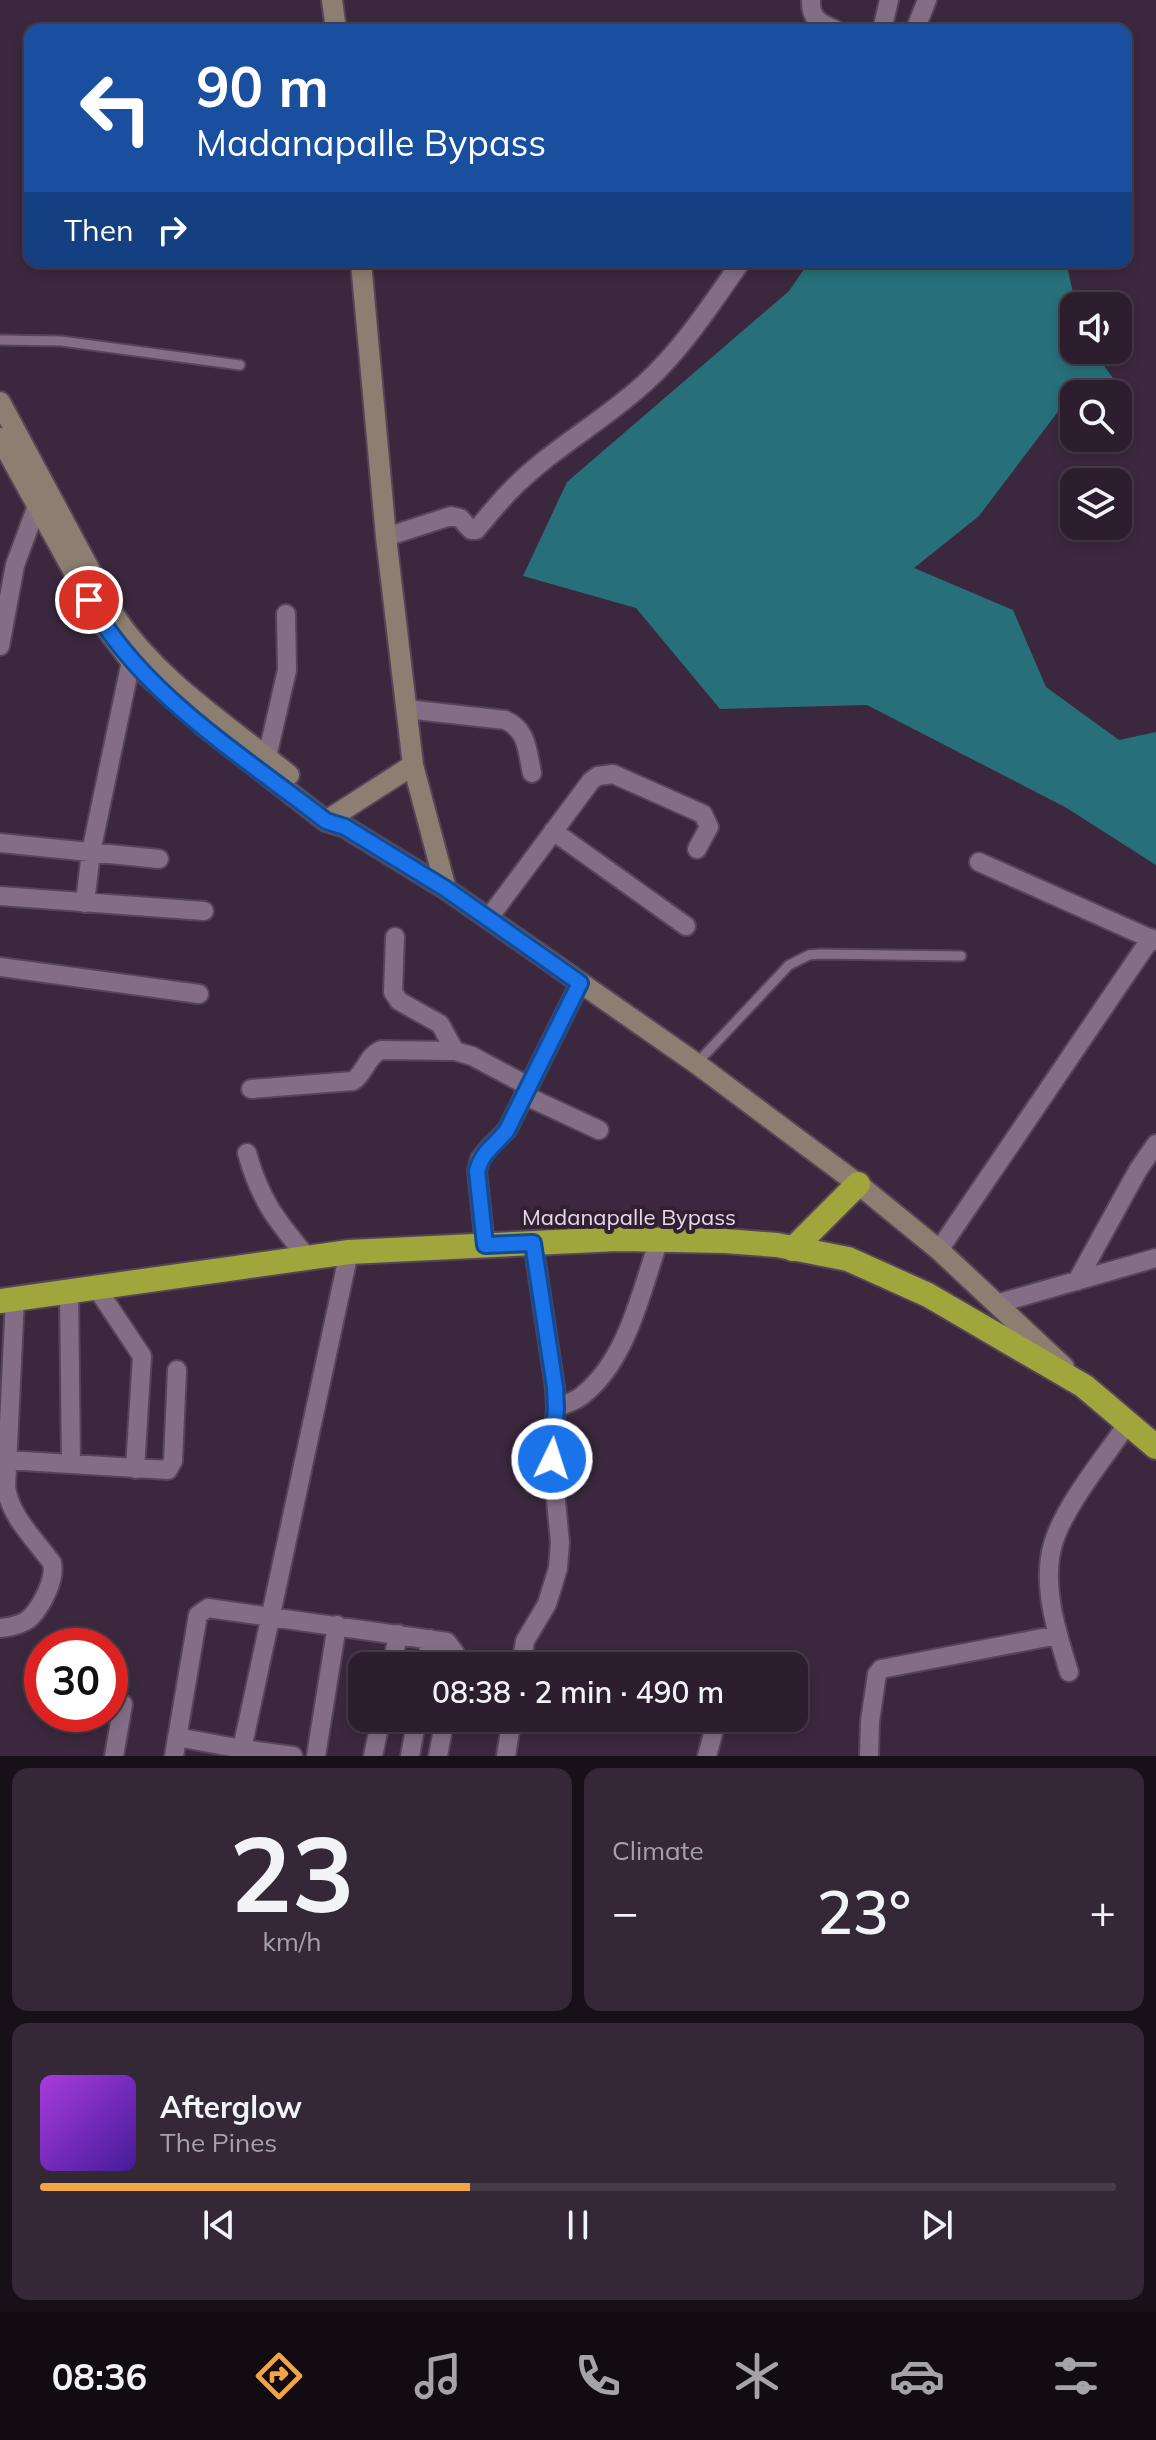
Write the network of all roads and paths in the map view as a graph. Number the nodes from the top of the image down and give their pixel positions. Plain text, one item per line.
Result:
1 (332, 0) edge
2 (811, 0) edge
3 (889, 0) edge
4 (927, 0) edge
5 (335, 24) edge
6 (821, 24) edge
7 (883, 24) edge
8 (917, 24) edge
9 (362, 268) edge
10 (737, 268) edge
11 (0, 340) edge
12 (240, 365) dead end
13 (0, 402) edge
14 (0, 438) edge
15 (41, 495) junction
16 (386, 537) junction
17 (4, 595) edge
18 (286, 614) dead end
19 (0, 646) edge
20 (131, 661) junction
21 (406, 709) junction
22 (267, 757) junction
23 (413, 765) junction
24 (532, 773) dead end
25 (336, 820) junction
26 (553, 831) junction
27 (0, 843) edge
28 (697, 849) dead end
29 (91, 852) junction
30 (159, 859) dead end
31 (979, 862) dead end
32 (446, 889) junction
33 (0, 896) edge
34 (85, 903) junction
35 (204, 911) dead end
36 (488, 919) junction
37 (686, 926) dead end
38 (395, 937) dead end
39 (1153, 940) edge
40 (961, 956) dead end
41 (0, 967) edge
42 (580, 983) junction
43 (199, 994) dead end
44 (455, 1051) junction
45 (697, 1064) junction
46 (251, 1089) dead end
47 (526, 1091) junction
48 (599, 1130) dead end
49 (1156, 1144) edge
50 (247, 1153) dead end
51 (858, 1184) junction
52 (659, 1240) junction
53 (533, 1243) junction
54 (485, 1245) junction
55 (793, 1249) junction
56 (939, 1250) junction
57 (349, 1252) junction
58 (307, 1257) junction
59 (1156, 1258) edge
60 (1077, 1281) junction
61 (96, 1287) junction
62 (69, 1291) junction
63 (996, 1304) junction
64 (7, 1310) edge
65 (177, 1370) dead end
66 (1084, 1386) junction
67 (556, 1408) junction
68 (1128, 1423) junction
69 (1156, 1447) edge
70 (7, 1460) junction
71 (71, 1464) junction
72 (135, 1469) junction
73 (270, 1617) junction
74 (337, 1625) junction
75 (0, 1628) edge
76 (398, 1634) junction
77 (1058, 1635) junction
78 (430, 1639) junction
79 (395, 1652) edge
80 (428, 1652) edge
81 (453, 1652) edge
82 (523, 1652) edge
83 (1069, 1672) dead end
84 (118, 1732) edge
85 (378, 1732) edge
86 (414, 1732) edge
87 (442, 1732) edge
88 (510, 1732) edge
89 (713, 1734) dead end
90 (176, 1747) edge
91 (242, 1749) junction
92 (114, 1756) edge
93 (293, 1756) edge
94 (316, 1756) edge
95 (373, 1756) edge
96 (410, 1756) edge
97 (438, 1756) edge
98 (506, 1756) edge
99 (707, 1756) edge
100 (869, 1756) edge

1 - 5 main road
2 - 6 street
3 - 7 street
4 - 8 street
9 - 16 main road
10 - 16 street
11 - 12 lane
13 - 15 main road
14 - 15 main road
15 - 17 street
15 - 20 main road
15 - 22 main road
16 - 21 main road
17 - 19 street
18 - 22 street
20 - 25 main road
20 - 29 street
21 - 23 main road
21 - 24 street
22 - 25 main road
23 - 25 main road
23 - 32 main road
25 - 32 main road
26 - 28 street
26 - 36 street
26 - 37 street
27 - 29 street
29 - 30 street
29 - 34 street
31 - 39 street
32 - 36 main road
33 - 34 street
34 - 35 street
36 - 42 main road
38 - 44 street
39 - 56 street
40 - 45 lane
41 - 43 street
42 - 45 main road
42 - 47 street
44 - 46 street
44 - 47 street
45 - 51 main road
47 - 48 street
47 - 54 street
49 - 60 street
50 - 58 street
51 - 55 highway
51 - 56 main road
52 - 53 highway, Madanapalle Bypass
52 - 55 highway, Madanapalle Bypass
52 - 67 street
53 - 54 highway, Madanapalle Bypass
53 - 67 street
54 - 57 highway, Madanapalle Bypass
55 - 66 highway, Madanapalle Bypass
56 - 63 main road
57 - 58 highway, Madanapalle Bypass
57 - 73 street
58 - 61 highway, Madanapalle Bypass
59 - 60 street
60 - 63 street
61 - 62 highway, Madanapalle Bypass
61 - 72 street
62 - 64 highway, Madanapalle Bypass
62 - 71 street
63 - 66 main road
64 - 70 street
65 - 72 street
66 - 68 highway, Madanapalle Bypass
67 - 82 street
68 - 69 highway, Madanapalle Bypass
68 - 77 street
70 - 71 street
70 - 75 street
71 - 72 street
73 - 74 street
73 - 90 street
73 - 91 street
74 - 76 street
74 - 94 street
76 - 78 street
76 - 79 street
77 - 83 street
77 - 100 street
78 - 80 street
78 - 81 street
84 - 92 street
85 - 95 street
86 - 96 street
87 - 97 street
88 - 98 street
89 - 99 street
90 - 91 street
91 - 93 street

